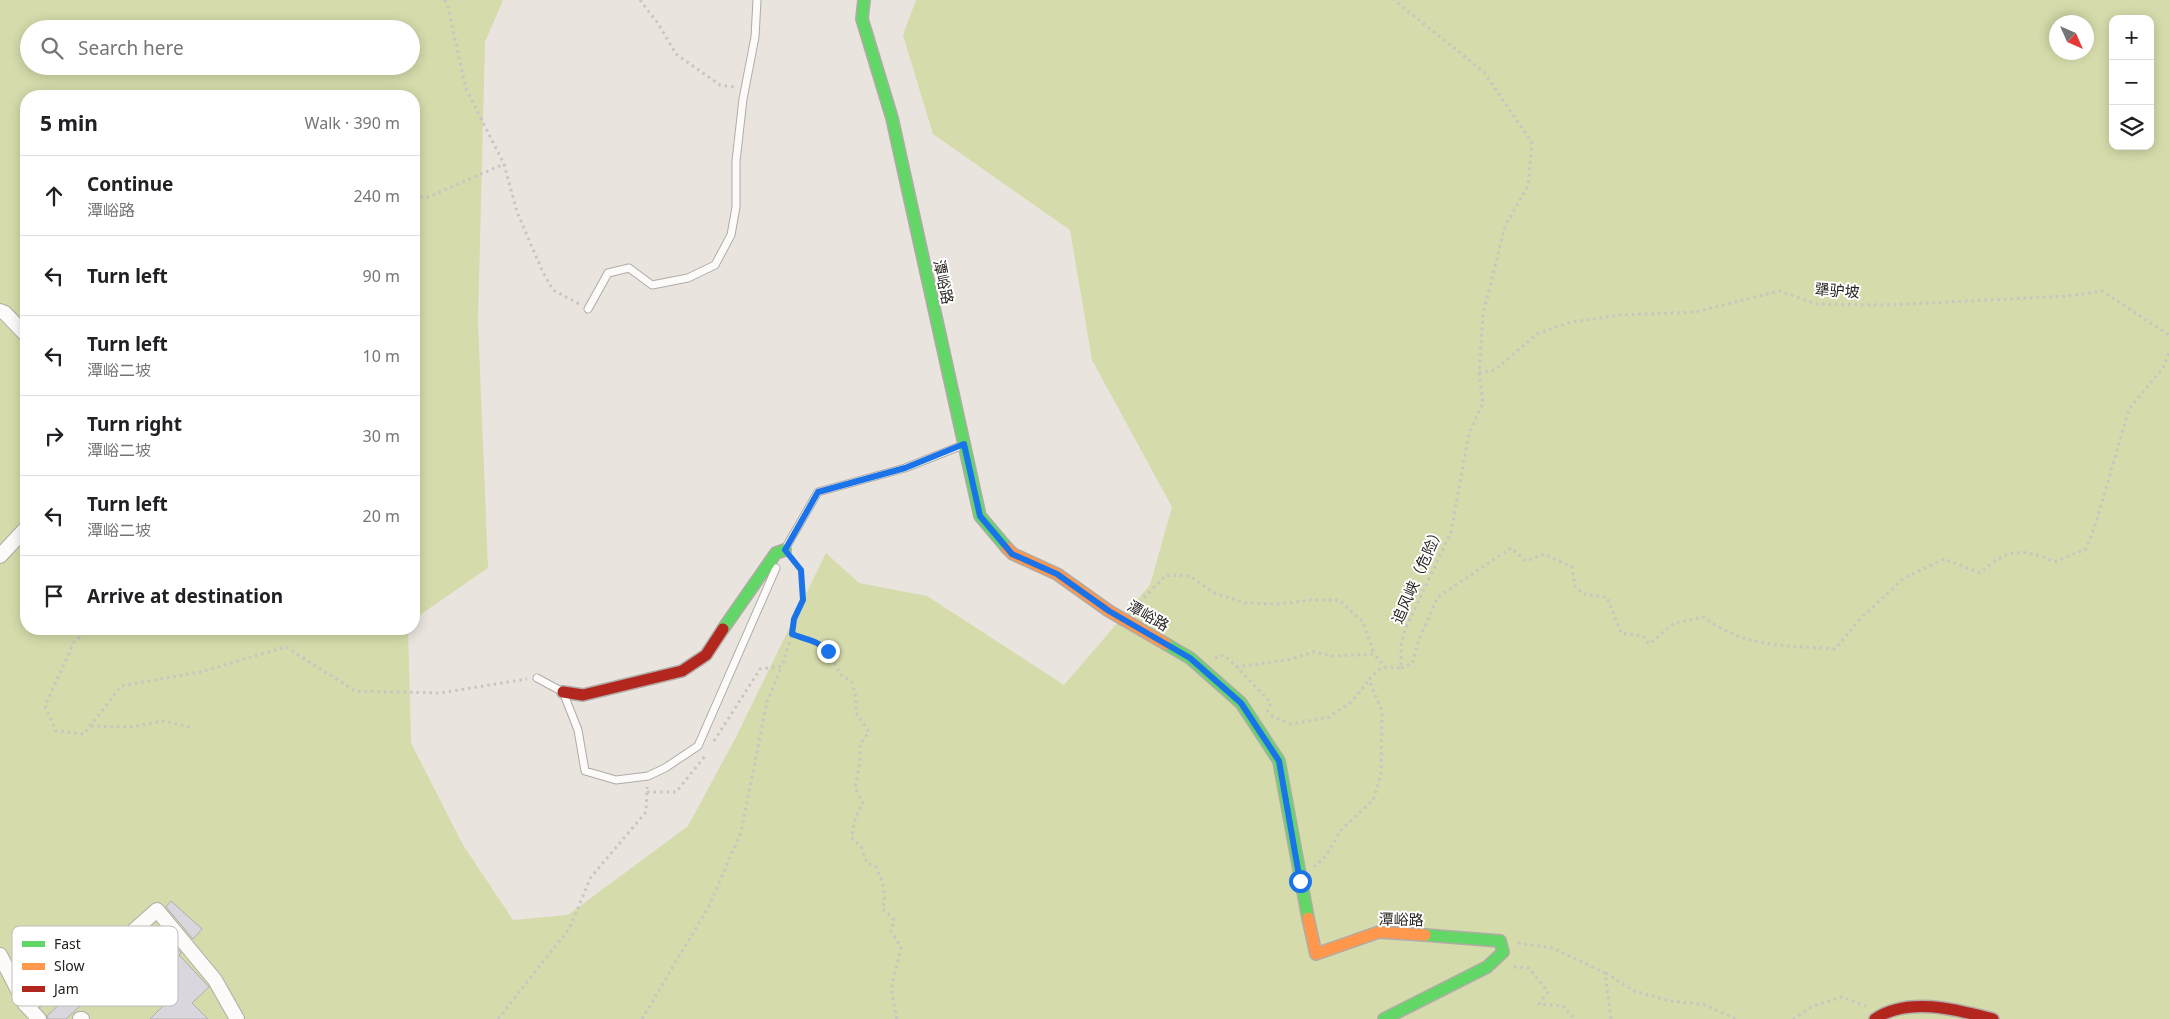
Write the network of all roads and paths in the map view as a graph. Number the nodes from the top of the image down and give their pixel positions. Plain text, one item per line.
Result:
1 (445, 0) edge
2 (640, 0) edge
3 (757, 0) edge
4 (864, 0) edge
5 (1394, 0) edge
6 (745, 88) junction
7 (504, 164) junction
8 (420, 196) edge
9 (588, 309) joint
10 (0, 311) edge
11 (20, 329) edge
12 (2169, 335) edge
13 (2169, 353) edge
14 (1479, 373) junction
15 (964, 444) junction
16 (20, 534) edge
17 (785, 550) junction
18 (0, 556) edge
19 (1124, 620) junction
20 (792, 634) junction
21 (83, 635) edge
22 (1374, 654) junction
23 (782, 666) junction
24 (1384, 667) junction
25 (1401, 668) junction
26 (537, 678) joint
27 (1369, 680) junction
28 (563, 692) junction
29 (90, 726) junction
30 (193, 728) dead end
31 (648, 776) junction
32 (647, 792) junction
33 (1300, 881) junction
34 (139, 926) edge
35 (170, 926) edge
36 (178, 935) edge
37 (1500, 941) junction
38 (0, 955) edge
39 (1498, 957) junction
40 (1605, 973) junction
41 (12, 979) edge
42 (27, 1006) edge
43 (1879, 1016) edge
44 (40, 1019) edge
45 (237, 1019) edge
46 (498, 1019) edge
47 (642, 1019) edge
48 (896, 1019) edge
49 (1384, 1019) edge
50 (1575, 1019) edge
51 (1611, 1019) edge
52 (1736, 1019) edge
53 (1793, 1019) edge
54 (1993, 1019) edge

1 - 7 path
2 - 6 path
3 - 6 lane
4 - 15 street, 潭峪路
5 - 14 path, 追风峡（危险）
6 - 9 lane
7 - 8 path
7 - 9 path
10 - 11 street
12 - 14 path, 犟驴坡
13 - 25 path
14 - 25 path, 追风峡（危险）
15 - 17 lane
15 - 19 street, 潭峪路
16 - 18 street
17 - 20 path
17 - 28 street
17 - 31 lane
19 - 22 path
19 - 33 street, 潭峪路
20 - 23 path
20 - 48 path
21 - 29 path
22 - 24 path
22 - 27 path
23 - 32 path
23 - 47 path
24 - 25 path
24 - 27 path
26 - 28 lane
26 - 29 path
27 - 33 path
28 - 31 lane
29 - 30 path
31 - 32 path
32 - 46 path
33 - 37 street, 潭峪路
34 - 35 street
36 - 45 street
37 - 39 street
37 - 40 path
38 - 41 street
39 - 49 street
39 - 50 path
40 - 51 path
40 - 52 path
42 - 44 street
43 - 53 path
43 - 54 street

